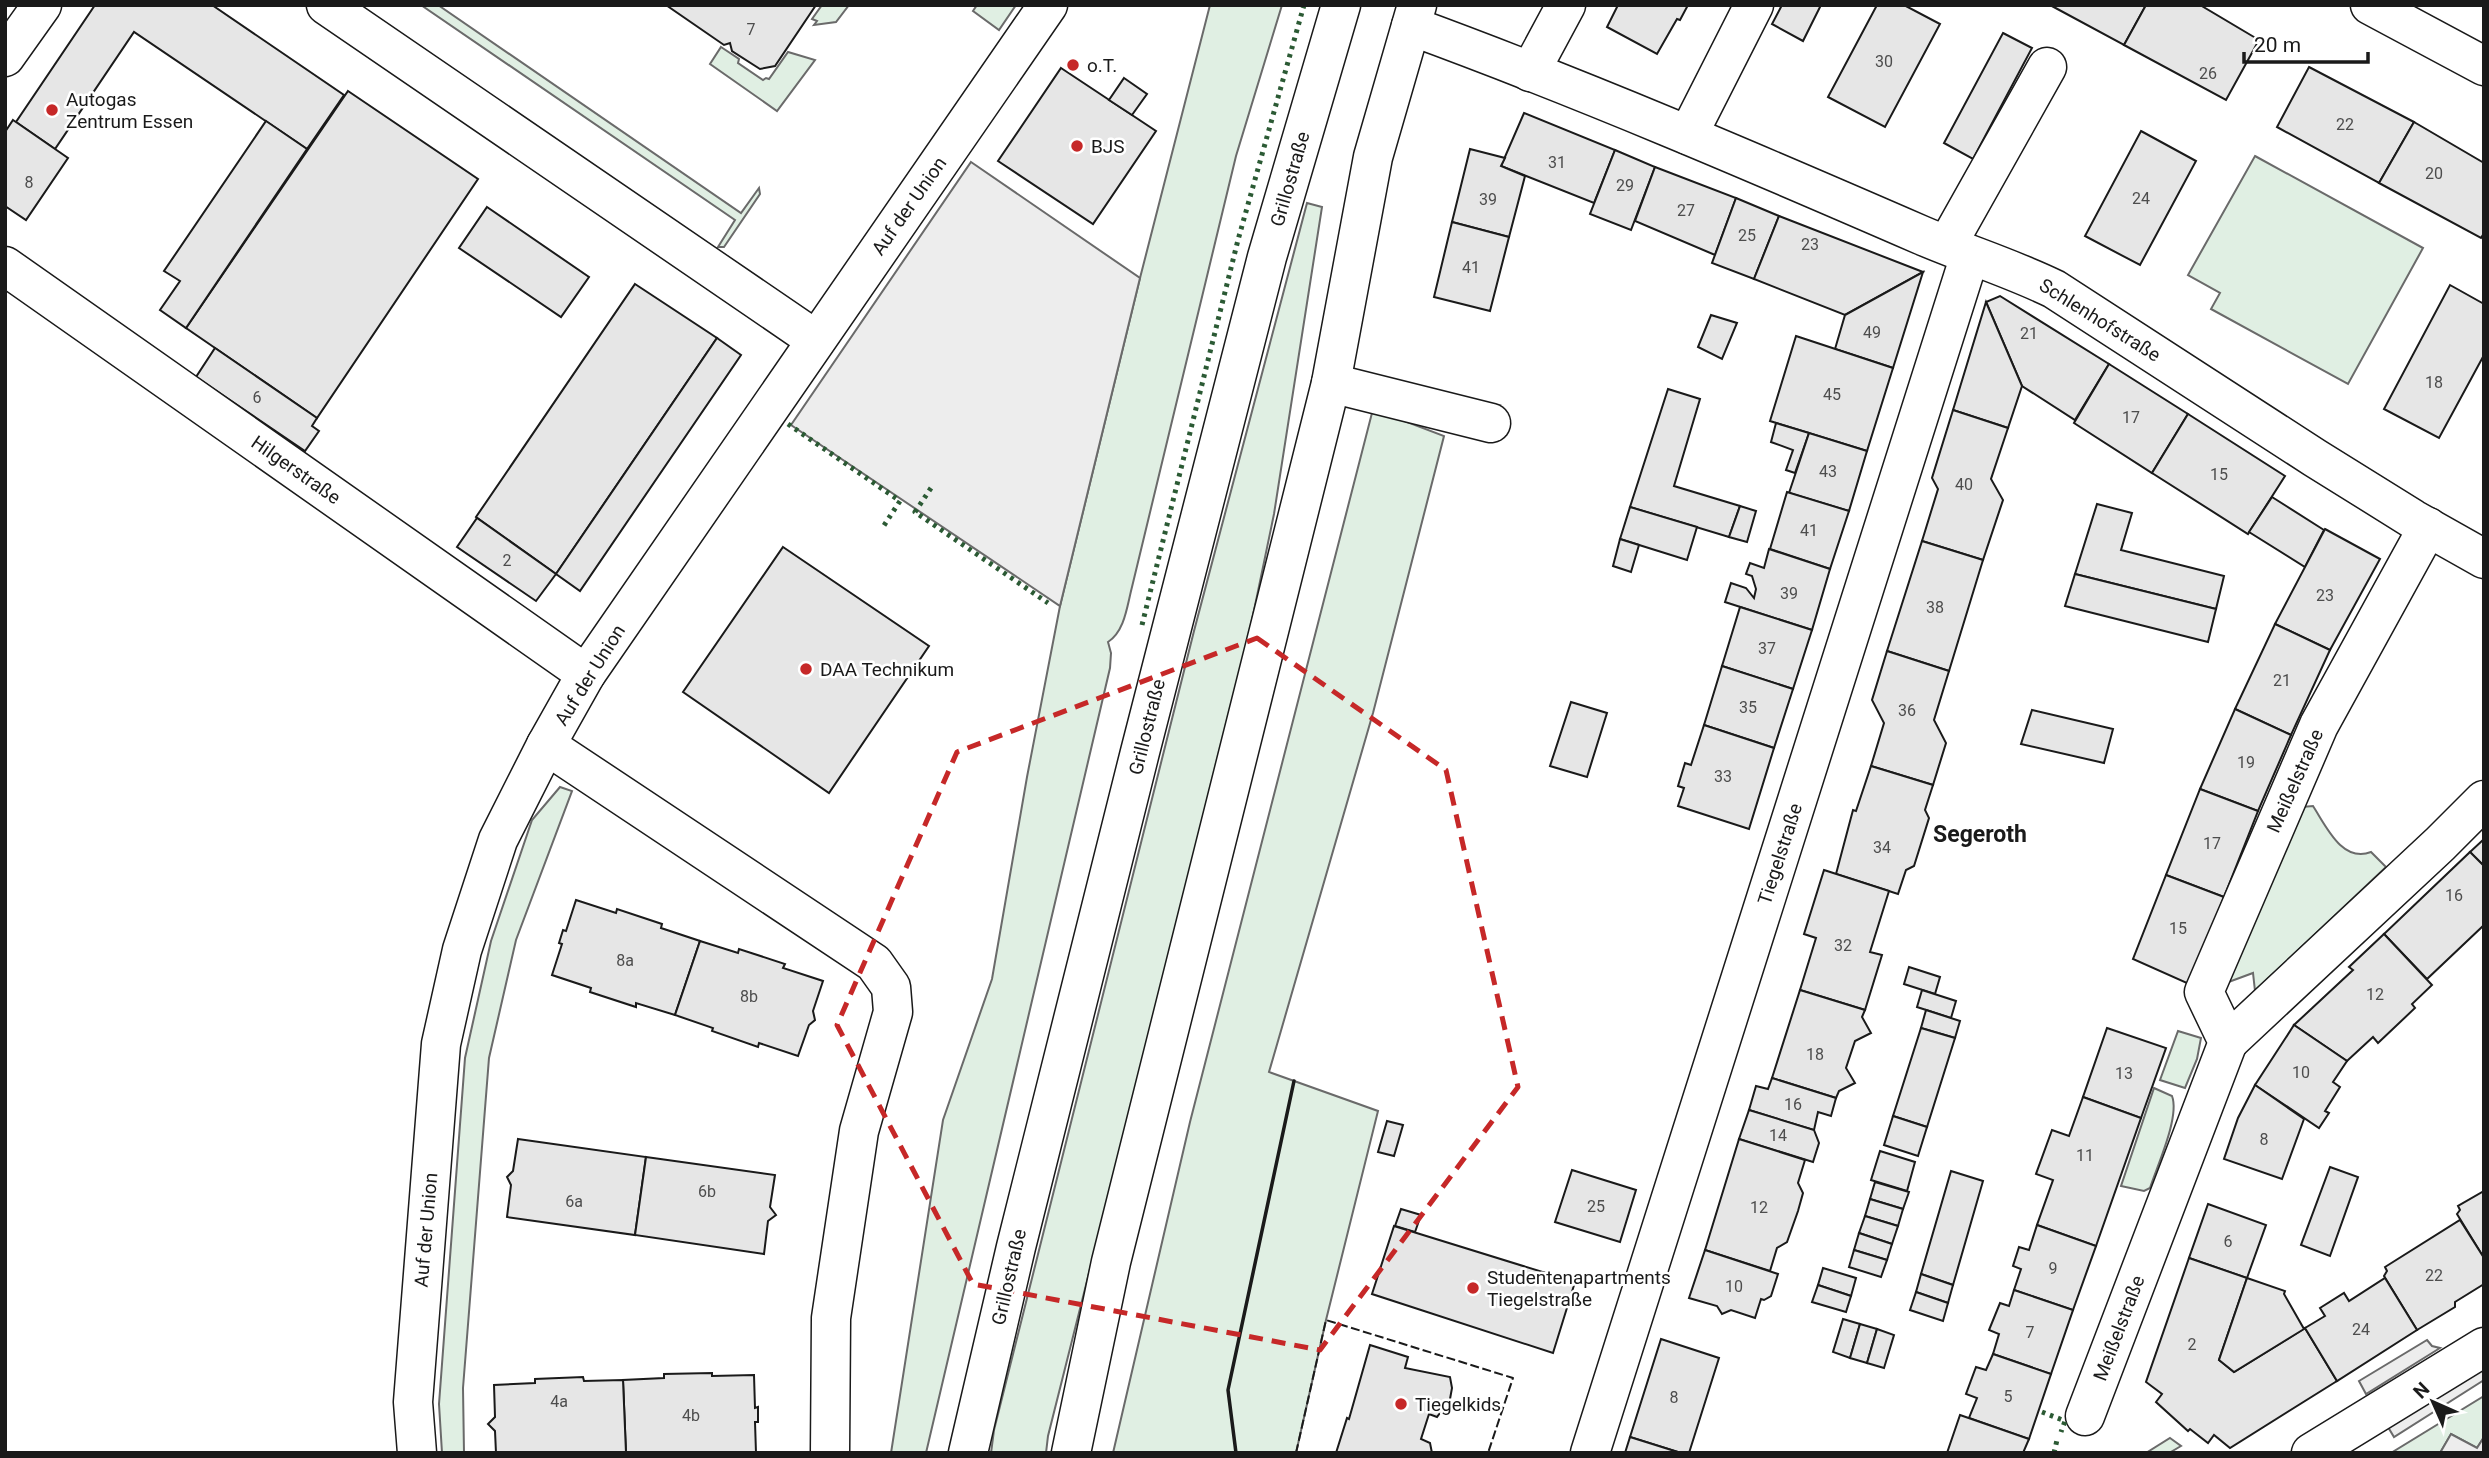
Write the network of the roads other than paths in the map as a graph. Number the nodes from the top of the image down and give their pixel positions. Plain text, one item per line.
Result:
1 (42, 5) edge
2 (326, 5) edge
3 (1048, 5) edge
4 (1341, 5) edge
5 (1566, 5) edge
6 (1754, 5) edge
7 (2370, 5) edge
8 (1414, 16) edge
9 (5, 57) edge
10 (2484, 66) edge
11 (2047, 67) dead end
12 (1530, 72) junction
13 (1688, 135) junction
14 (1958, 250) junction
15 (5, 266) edge
16 (816, 340) junction
17 (1331, 383) junction
18 (1491, 423) dead end
19 (2428, 527) junction
20 (2484, 559) edge
21 (586, 674) junction
22 (546, 745) junction
23 (2484, 800) edge
24 (2228, 1042) junction
25 (2484, 1347) edge
26 (2085, 1416) dead end
27 (417, 1453) edge
28 (830, 1453) edge
29 (968, 1453) edge
30 (1071, 1453) edge
31 (1590, 1453) edge
32 (2311, 1453) edge

1 - 9 street
2 - 16 street
3 - 16 street, Auf der Union
4 - 29 street, Grillostraße
5 - 12 street
6 - 13 street
7 - 10 street
8 - 12 street, Schlenhofstraße
8 - 17 street
11 - 14 street, Tiegelstraße
12 - 13 street, Schlenhofstraße
13 - 14 street, Schlenhofstraße
14 - 19 street, Schlenhofstraße
14 - 31 street, Tiegelstraße
15 - 21 street, Hilgerstraße
16 - 21 street, Auf der Union
17 - 18 street
17 - 30 street
19 - 20 street, Schlenhofstraße
19 - 24 street, Meißelstraße
21 - 22 street, Auf der Union
22 - 27 street, Auf der Union
22 - 28 street
23 - 24 street, Meißelstraße
24 - 26 street, Meißelstraße
25 - 32 street

